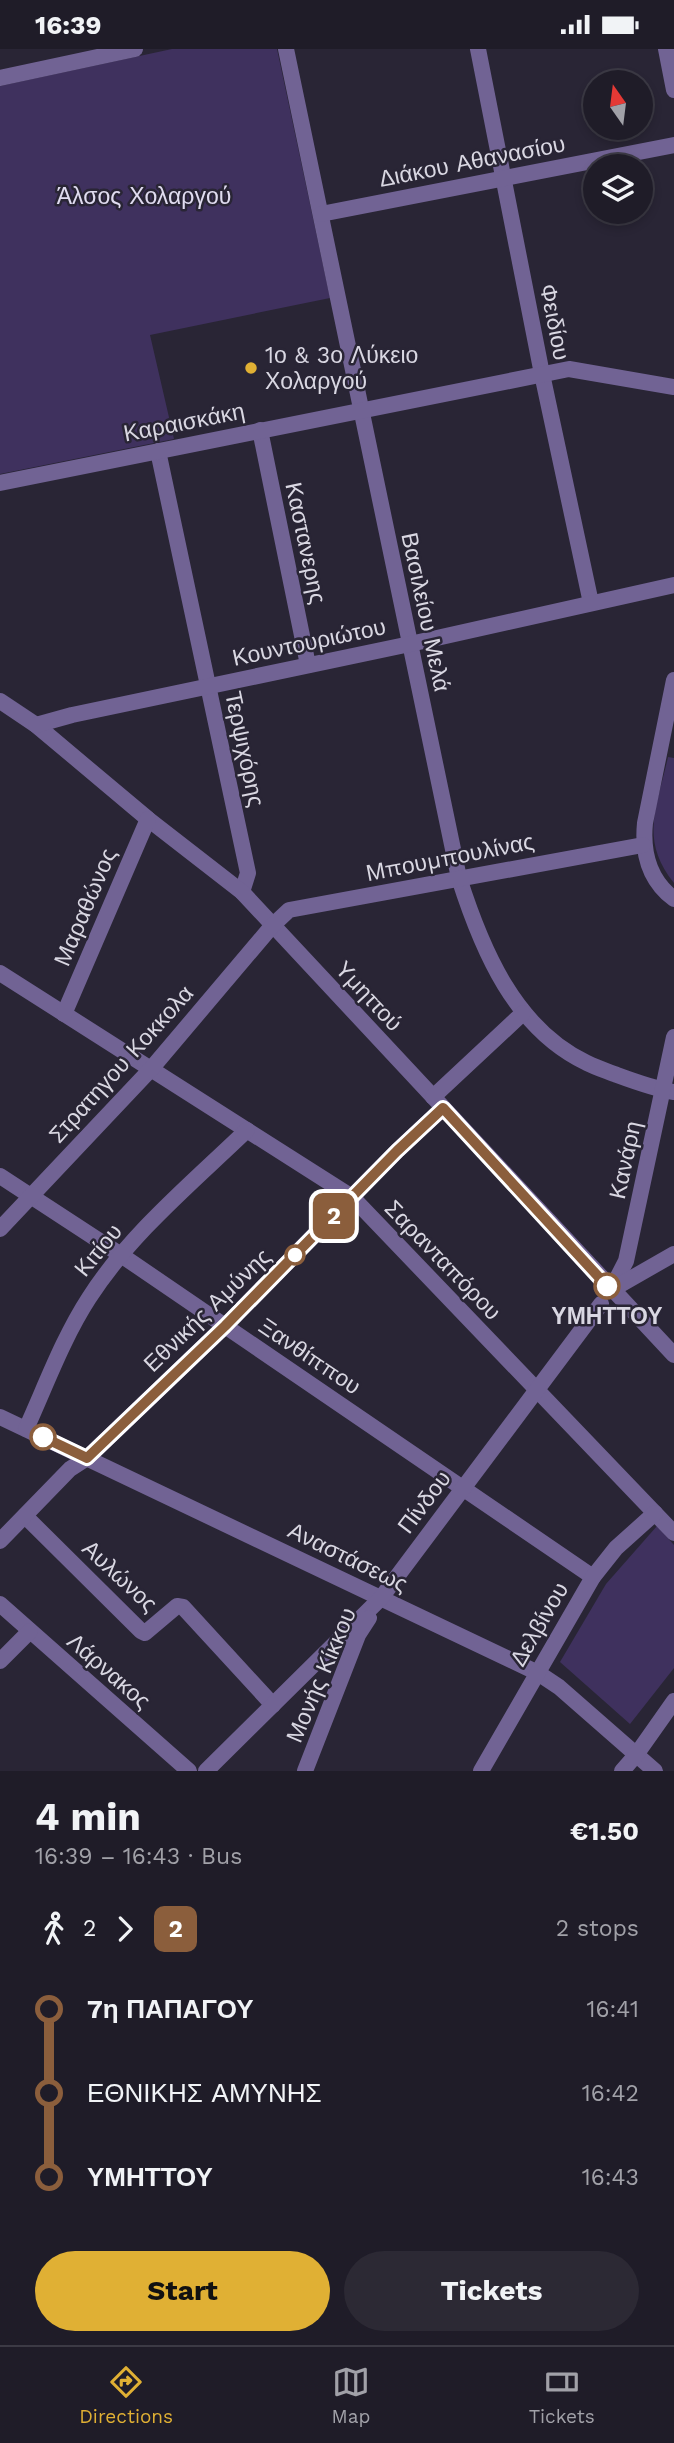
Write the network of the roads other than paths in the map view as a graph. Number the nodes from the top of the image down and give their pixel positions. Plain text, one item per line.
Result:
1 (135, 49) edge
2 (286, 49) edge
3 (478, 49) edge
4 (666, 49) edge
5 (0, 78) edge
6 (674, 90) edge
7 (674, 145) edge
8 (504, 179) junction
9 (321, 214) junction
10 (542, 373) junction
11 (674, 387) edge
12 (361, 410) junction
13 (260, 430) junction
14 (158, 451) junction
15 (0, 483) edge
16 (674, 585) edge
17 (591, 603) junction
18 (410, 645) junction
19 (309, 665) junction
20 (674, 680) edge
21 (209, 686) junction
22 (0, 701) edge
23 (36, 725) junction
24 (667, 745) edge
25 (148, 819) junction
26 (643, 845) junction
27 (459, 878) junction
28 (242, 892) junction
29 (674, 899) edge
30 (272, 926) junction
31 (0, 973) edge
32 (523, 1013) junction
33 (64, 1014) junction
34 (674, 1037) edge
35 (151, 1069) junction
36 (668, 1091) edge
37 (438, 1103) junction
38 (247, 1130) junction
39 (0, 1176) edge
40 (32, 1197) junction
41 (352, 1198) junction
42 (0, 1229) edge
43 (674, 1254) edge
44 (121, 1255) junction
45 (611, 1290) junction
46 (601, 1304) dead end
47 (225, 1326) junction
48 (674, 1355) edge
49 (537, 1392) junction
50 (0, 1417) edge
51 (26, 1429) junction
52 (87, 1458) junction
53 (463, 1488) junction
54 (655, 1513) junction
55 (25, 1516) junction
56 (674, 1533) edge
57 (0, 1541) edge
58 (593, 1577) junction
59 (381, 1598) junction
60 (0, 1604) edge
61 (30, 1631) junction
62 (0, 1661) edge
63 (538, 1673) junction
64 (674, 1701) edge
65 (273, 1705) junction
66 (636, 1755) junction
67 (189, 1771) edge
68 (206, 1771) edge
69 (305, 1771) edge
70 (481, 1771) edge
71 (622, 1771) edge
72 (655, 1771) edge

1 - 5 street
2 - 9 street, Βασιλείου Μελά
3 - 8 street, Φειδίου
4 - 6 street
7 - 8 street, Διάκου Αθανασίου
8 - 9 street, Διάκου Αθανασίου
8 - 10 street, Φειδίου
9 - 12 street, Βασιλείου Μελά
10 - 11 street, Καραισκάκη
10 - 12 street, Καραισκάκη
10 - 17 street, Φειδίου
12 - 13 street, Καραισκάκη
12 - 18 street, Βασιλείου Μελά
13 - 14 street, Καραισκάκη
13 - 19 street, Καστανερης
14 - 15 street, Καραισκάκη
14 - 21 street, Τερψιχόρης
16 - 17 street, Κουντουριώτου
17 - 18 street, Κουντουριώτου
18 - 19 street, Κουντουριώτου
18 - 27 street, Βασιλείου Μελά
19 - 21 street, Κουντουριώτου
20 - 24 street
21 - 23 street, Κουντουριώτου
21 - 28 street, Τερψιχόρης
22 - 23 street, Υμηττού
23 - 25 street, Υμηττού
24 - 26 street
25 - 28 street, Υμηττού
25 - 33 street, Μαραθώνος
26 - 27 street, Μπουμπουλίνας
26 - 29 street
27 - 30 street, Μπουμπουλίνας
27 - 32 street, Βασιλείου Μελά
28 - 30 street, Υμηττού
30 - 35 street, Στρατηγου Κοκκολα
30 - 37 street, Υμηττού
31 - 33 street, Σαρανταπόρου
32 - 36 street, Βασιλείου Μελά
32 - 37 street, Εθνικής Αμύνης
33 - 35 street, Σαρανταπόρου
34 - 36 street, Κανάρη
35 - 38 street, Σαρανταπόρου
35 - 40 street, Στρατηγου Κοκκολα
36 - 45 street, Κανάρη
37 - 41 street, Εθνικής Αμύνης
37 - 45 street, Υμηττού
38 - 41 street, Σαρανταπόρου
38 - 44 street, Κιτίου
39 - 40 street, Ξανθίππου
40 - 42 street, Στρατηγου Κοκκολα
40 - 44 street, Ξανθίππου
41 - 47 street, Εθνικής Αμύνης
41 - 49 street, Σαρανταπόρου
43 - 45 street
44 - 47 street, Ξανθίππου
44 - 51 street, Κιτίου
45 - 48 street, Υμηττού
46 - 49 street, Πίνδου
47 - 52 street, Εθνικής Αμύνης
47 - 53 street, Ξανθίππου
49 - 53 street, Πίνδου
49 - 54 street, Σαρανταπόρου
50 - 51 street, Αναστάσεως
51 - 52 street, Αναστάσεως
52 - 55 street, Εθνικής Αμύνης
52 - 59 street, Αναστάσεως
53 - 58 street, Ξανθίππου
53 - 59 street, Πίνδου
54 - 56 street, Σαρανταπόρου
54 - 58 street, Δελβίνου
55 - 57 street, Εθνικής Αμύνης
55 - 65 street, Αυλώνος
58 - 63 street, Δελβίνου
59 - 63 street, Αναστάσεως
59 - 65 street, Πίνδου
59 - 69 street, Μονής Κίκκου
60 - 61 street, Λάρνακος
61 - 62 street
61 - 67 street, Λάρνακος
63 - 66 street, Αναστάσεως
63 - 70 street, Δελβίνου
64 - 66 street
65 - 68 street, Πίνδου
66 - 71 street
66 - 72 street, Αναστάσεως

